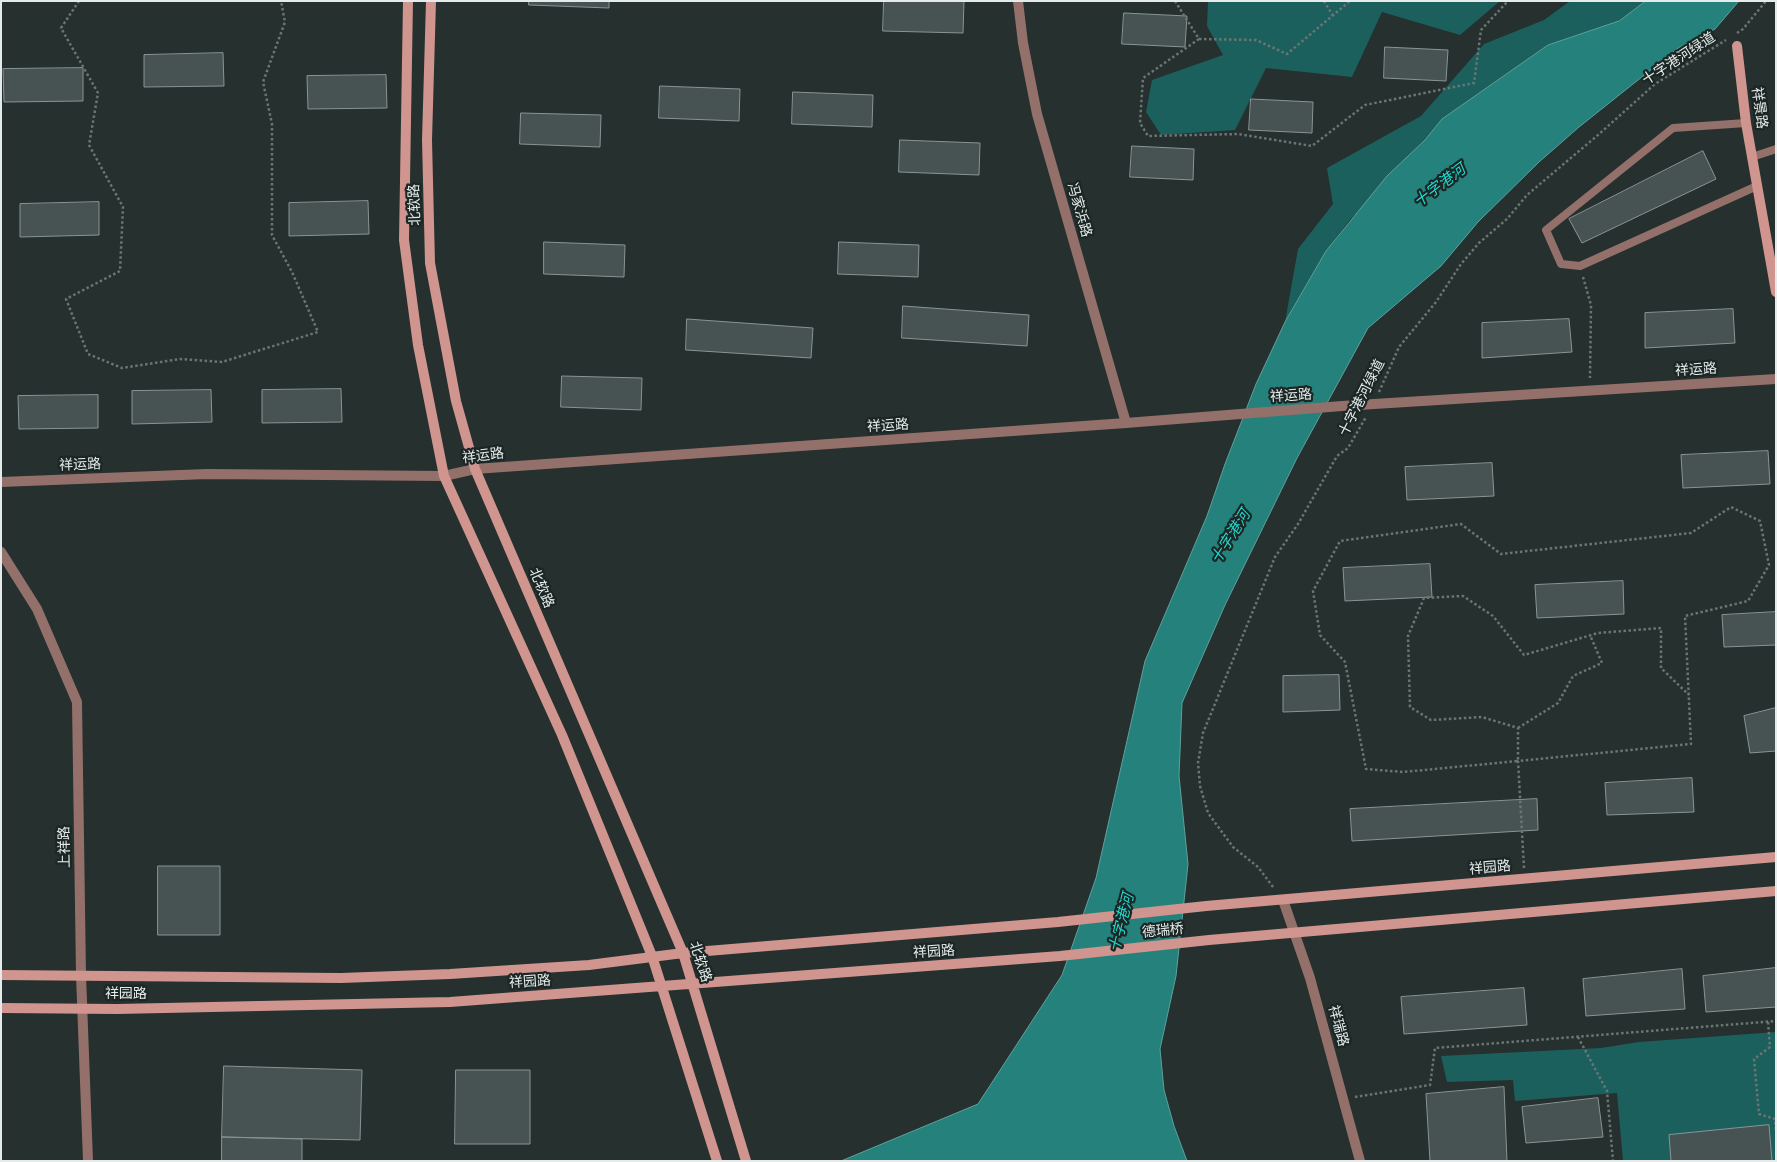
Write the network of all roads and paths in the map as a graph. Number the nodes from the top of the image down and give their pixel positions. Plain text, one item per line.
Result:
1 (79, 1) edge
2 (281, 1) edge
3 (408, 1) edge
4 (431, 1) edge
5 (1018, 1) edge
6 (1174, 1) edge
7 (1324, 1) edge
8 (1350, 1) edge
9 (1508, 1) edge
10 (1766, 1) edge
11 (1333, 16) junction
12 (1735, 34) dead end
13 (1199, 39) junction
14 (1727, 39) dead end
15 (1737, 46) dead end
16 (1746, 123) junction
17 (1776, 149) edge
18 (1752, 157) junction
19 (1757, 186) junction
20 (1580, 266) junction
21 (1776, 292) edge
22 (1776, 379) edge
23 (1590, 390) junction
24 (1373, 404) junction
25 (1126, 423) junction
26 (475, 469) junction
27 (444, 476) junction
28 (1, 482) edge
29 (1, 552) edge
30 (1590, 635) junction
31 (1689, 695) junction
32 (1518, 728) junction
33 (1518, 761) junction
34 (1776, 857) edge
35 (1525, 879) junction
36 (1776, 891) edge
37 (1283, 900) junction
38 (1206, 906) joint
39 (1058, 922) joint
40 (1295, 933) junction
41 (683, 953) junction
42 (652, 956) junction
43 (1060, 956) joint
44 (1, 975) edge
45 (82, 975) junction
46 (693, 984) junction
47 (662, 986) junction
48 (1, 1008) edge
49 (82, 1008) junction
50 (1776, 1021) edge
51 (1768, 1022) junction
52 (1578, 1037) junction
53 (1343, 1099) junction
54 (1776, 1132) edge
55 (88, 1161) edge
56 (717, 1161) edge
57 (746, 1161) edge
58 (1360, 1161) edge
59 (1613, 1161) edge

1 - 2 path
3 - 27 main road, 北软路
4 - 26 main road, 北软路
5 - 25 street, 冯家浜路
6 - 13 path
7 - 11 path
8 - 11 path
9 - 13 path
10 - 12 path, 十字港河绿道
11 - 13 path
14 - 24 path, 十字港河绿道
15 - 16 main road, 祥景路
16 - 18 main road, 祥景路
16 - 20 lane
17 - 18 lane
18 - 19 main road, 祥景路
19 - 20 lane
19 - 21 main road, 祥景路
20 - 23 path
22 - 23 street, 祥运路
23 - 24 street, 祥运路
24 - 25 street, 祥运路
24 - 37 path, 十字港河绿道
25 - 26 street, 祥运路
26 - 27 street, 祥运路
26 - 41 main road, 北软路
27 - 28 street, 祥运路
27 - 42 main road, 北软路
29 - 45 street, 上祥路
30 - 31 path
30 - 32 path
30 - 32 path
31 - 33 path
31 - 33 path
32 - 33 path
33 - 35 path
34 - 35 main road, 祥园路
35 - 37 main road, 祥园路
36 - 40 main road
37 - 38 main road, 祥园路
37 - 40 street, 祥瑞路
38 - 39 main road, 德瑞桥
39 - 41 main road, 祥园路
40 - 43 main road, 德瑞桥
40 - 53 street, 祥瑞路
41 - 42 main road, 祥园路
41 - 46 main road, 北软路
42 - 45 main road, 祥园路
42 - 47 main road, 北软路
43 - 46 main road, 祥园路
44 - 45 main road, 祥园路
45 - 49 street, 上祥路
46 - 47 main road, 祥园路
46 - 57 main road, 北软路
47 - 49 main road, 祥园路
47 - 56 main road, 北软路
48 - 49 main road, 祥园路
49 - 55 street, 上祥路
50 - 51 path
51 - 52 path
51 - 54 path
52 - 53 path
52 - 59 path
53 - 58 street, 祥瑞路

